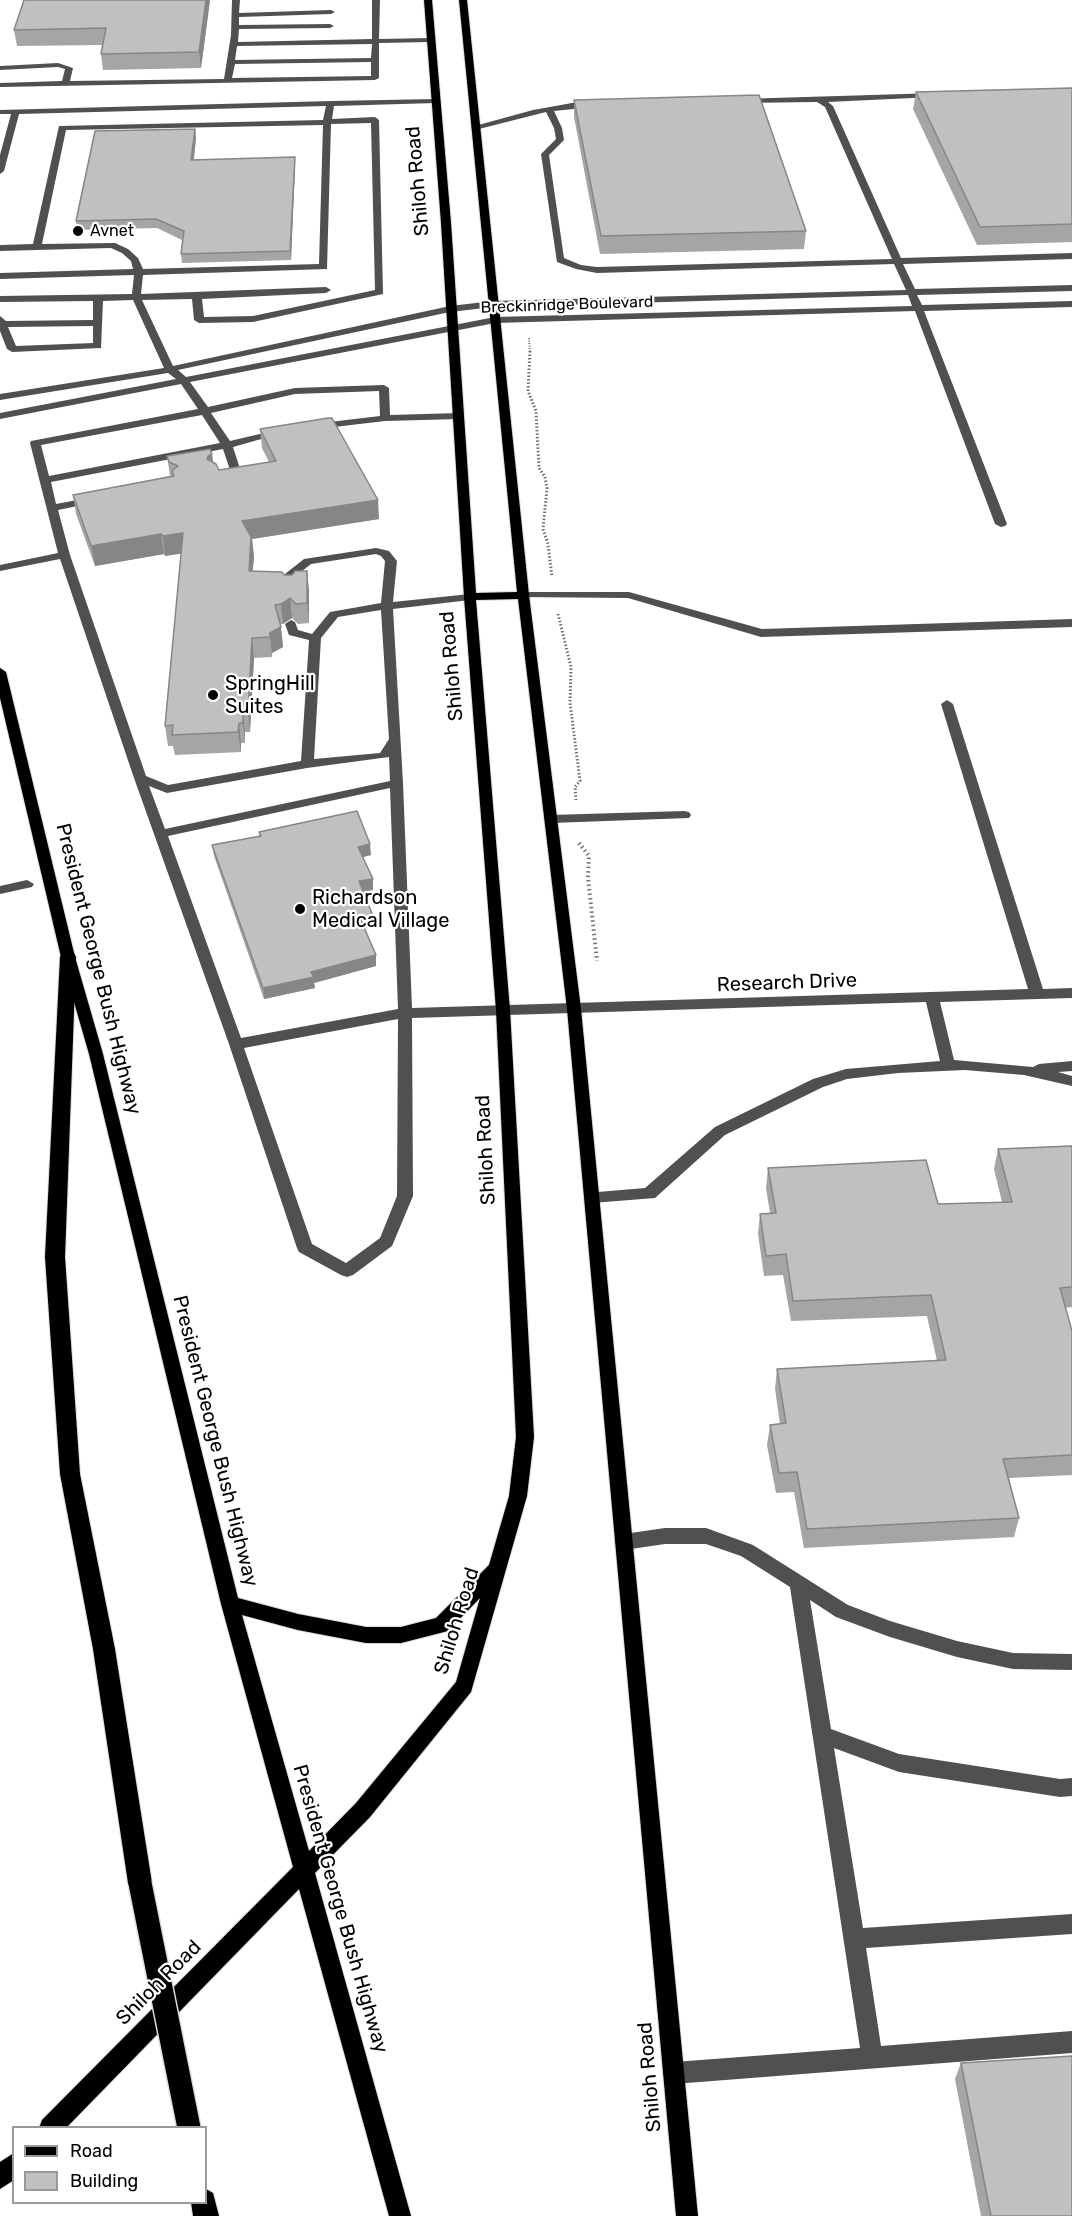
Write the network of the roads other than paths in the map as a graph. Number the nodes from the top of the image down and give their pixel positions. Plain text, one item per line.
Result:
1 (236, 0) edge
2 (331, 0) edge
3 (376, 0) edge
4 (428, 0) edge
5 (463, 0) edge
6 (331, 12) junction
7 (236, 15) junction
8 (330, 26) junction
9 (235, 27) junction
10 (431, 40) junction
11 (375, 41) junction
12 (330, 42) junction
13 (233, 44) junction
14 (375, 60) junction
15 (231, 62) junction
16 (0, 68) edge
17 (228, 81) junction
18 (65, 84) junction
19 (0, 85) edge
20 (947, 95) edge
21 (819, 100) junction
22 (435, 101) junction
23 (725, 101) edge
24 (331, 104) junction
25 (607, 104) edge
26 (549, 109) junction
27 (66, 110) junction
28 (16, 111) junction
29 (0, 112) edge
30 (327, 122) junction
31 (476, 127) junction
32 (62, 129) junction
33 (0, 171) edge
34 (37, 247) junction
35 (0, 248) edge
36 (1072, 256) edge
37 (897, 261) junction
38 (324, 267) junction
39 (139, 272) junction
40 (0, 276) edge
41 (1072, 288) edge
42 (326, 290) junction
43 (911, 293) junction
44 (197, 296) junction
45 (136, 297) junction
46 (98, 298) junction
47 (0, 299) edge
48 (326, 304) junction
49 (493, 304) junction
50 (1072, 304) edge
51 (918, 308) junction
52 (450, 309) junction
53 (495, 320) junction
54 (1, 322) edge
55 (98, 323) junction
56 (453, 327) junction
57 (169, 368) junction
58 (183, 380) junction
59 (0, 397) edge
60 (205, 411) junction
61 (0, 416) edge
62 (459, 416) junction
63 (385, 418) junction
64 (303, 428) edge
65 (291, 429) edge
66 (227, 445) junction
67 (216, 478) edge
68 (45, 480) junction
69 (107, 498) edge
70 (52, 508) junction
71 (1001, 524) dead end
72 (64, 555) junction
73 (0, 567) edge
74 (290, 591) edge
75 (523, 596) junction
76 (471, 597) junction
77 (387, 606) junction
78 (1072, 623) edge
79 (291, 624) edge
80 (315, 638) junction
81 (0, 672) edge
82 (947, 704) dead end
83 (395, 739) junction
84 (307, 764) junction
85 (140, 778) junction
86 (397, 783) junction
87 (684, 814) dead end
88 (551, 819) junction
89 (160, 834) junction
90 (27, 884) dead end
91 (0, 890) edge
92 (68, 957) junction
93 (1072, 993) edge
94 (1038, 994) junction
95 (932, 997) junction
96 (574, 1009) junction
97 (503, 1010) junction
98 (405, 1013) junction
99 (236, 1044) junction
100 (948, 1065) junction
101 (1072, 1066) edge
102 (1024, 1070) junction
103 (1072, 1081) edge
104 (592, 1197) junction
105 (624, 1542) junction
106 (499, 1567) junction
107 (798, 1581) junction
108 (230, 1604) junction
109 (1072, 1662) edge
110 (822, 1736) junction
111 (1072, 1787) edge
112 (303, 1871) junction
113 (1072, 1924) edge
114 (854, 1939) junction
115 (1072, 2042) edge
116 (872, 2057) junction
117 (674, 2073) junction
118 (51, 2126) edge
119 (189, 2126) edge
120 (12, 2166) edge
121 (0, 2178) edge
122 (400, 2216) edge
123 (687, 2216) edge

1 - 7 street
2 - 6 street
3 - 11 street
4 - 10 main road, Shiloh Road
5 - 31 main road, Shiloh Road
6 - 7 street
6 - 8 street
7 - 9 street
8 - 9 street
8 - 12 street
9 - 13 street
10 - 11 street
10 - 22 main road, Shiloh Road
11 - 12 street
11 - 14 street
12 - 13 street
13 - 15 street
14 - 15 street
14 - 17 street
15 - 17 street
16 - 18 street
17 - 18 street
18 - 19 street
20 - 21 street
21 - 23 street
21 - 37 street
22 - 24 street
22 - 52 main road, Shiloh Road
24 - 27 street
24 - 30 street
25 - 26 street
26 - 31 street
26 - 37 street
27 - 28 street
27 - 32 street
28 - 29 street
28 - 33 street
30 - 32 street
30 - 38 street
30 - 48 street
31 - 49 main road, Shiloh Road
32 - 34 street
34 - 35 street
34 - 39 street
36 - 37 street
37 - 43 street
38 - 39 street
38 - 42 street
39 - 40 street
39 - 45 street
41 - 43 street, Breckinridge Boulevard
42 - 44 street
42 - 48 street
43 - 49 street, Breckinridge Boulevard
43 - 51 street
44 - 45 street
44 - 48 street
45 - 46 street
45 - 57 street
46 - 47 street
46 - 55 street
49 - 52 street, Breckinridge Boulevard
49 - 53 main road, Shiloh Road
50 - 51 street, Breckinridge Boulevard
51 - 53 street, Breckinridge Boulevard
51 - 71 street
52 - 56 main road, Shiloh Road
52 - 57 street, Breckinridge Boulevard
53 - 56 street, Breckinridge Boulevard
53 - 75 main road, Shiloh Road
54 - 55 street
54 - 55 street
56 - 58 street, Breckinridge Boulevard
56 - 62 main road, Shiloh Road
57 - 58 street
57 - 59 street, Breckinridge Boulevard
58 - 60 street
58 - 61 street, Breckinridge Boulevard
60 - 63 street
60 - 66 street
60 - 68 street
62 - 63 street
62 - 76 main road, Shiloh Road
63 - 64 street
65 - 66 street
66 - 67 street
66 - 68 street
68 - 70 street
69 - 70 street
70 - 72 street
72 - 73 street
72 - 85 street
74 - 77 street
75 - 76 main road
75 - 78 street
75 - 88 main road, Shiloh Road
76 - 77 street
76 - 97 main road, Shiloh Road
77 - 80 street
77 - 83 street
79 - 80 street
80 - 84 street
81 - 92 main road, President George Bush Highway
82 - 94 street
83 - 84 street
83 - 86 street
84 - 85 street
85 - 89 street
86 - 89 street
86 - 98 street
87 - 88 street
88 - 96 main road, Shiloh Road
89 - 99 street
90 - 91 street
92 - 108 main road, President George Bush Highway
92 - 119 highway, bridge
93 - 94 street, Research Drive
94 - 95 street, Research Drive
95 - 96 street, Research Drive
95 - 100 street
96 - 97 street, Research Drive
96 - 104 main road, Shiloh Road
97 - 98 street, Research Drive
97 - 106 main road, Shiloh Road
98 - 99 street, Research Drive
98 - 99 street
100 - 102 street
100 - 104 street
101 - 102 street
102 - 103 street
104 - 105 main road, Shiloh Road
105 - 107 street
105 - 117 main road, Shiloh Road
106 - 108 main road
106 - 112 main road, Shiloh Road
107 - 109 street
107 - 110 street
108 - 112 main road, President George Bush Highway
110 - 111 street
110 - 114 street
112 - 118 main road, Shiloh Road
112 - 122 main road, President George Bush Highway
113 - 114 street
114 - 116 street
115 - 116 street
116 - 117 street
117 - 123 main road, Shiloh Road
120 - 121 main road

